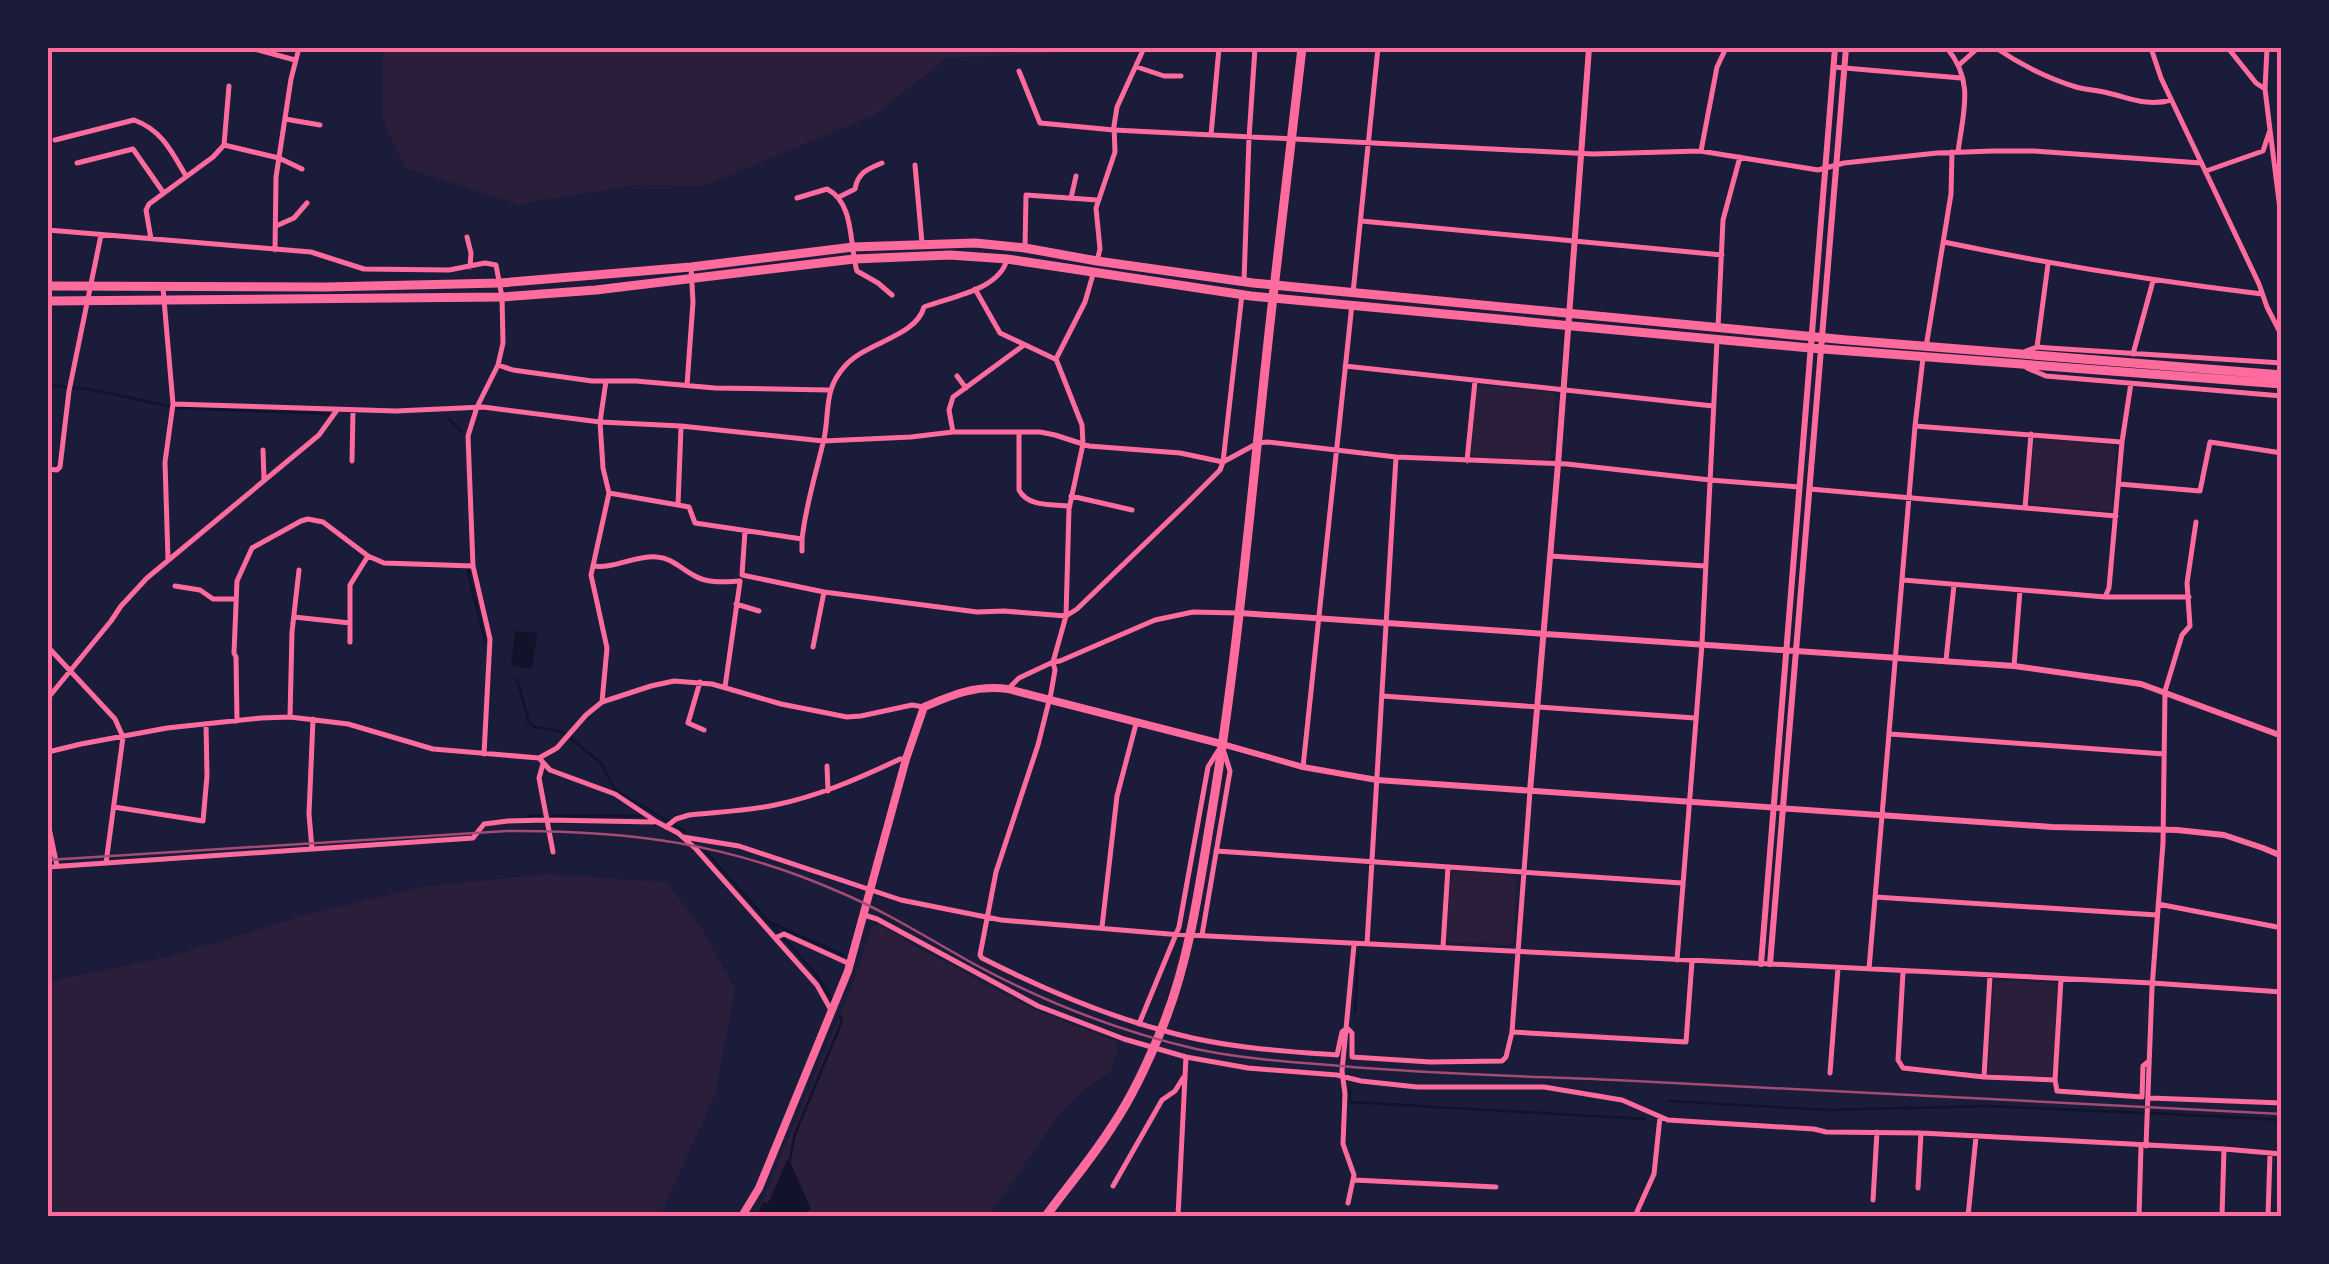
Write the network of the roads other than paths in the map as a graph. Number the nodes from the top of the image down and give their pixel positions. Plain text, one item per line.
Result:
1 (251, 48) edge
2 (299, 48) edge
3 (1144, 48) edge
4 (1219, 48) edge
5 (1255, 48) edge
6 (1302, 48) edge
7 (1378, 48) edge
8 (1590, 48) edge
9 (1726, 48) edge
10 (1835, 48) edge
11 (1846, 48) edge
12 (1947, 48) edge
13 (1978, 48) edge
14 (1996, 48) edge
15 (2150, 48) edge
16 (2228, 48) edge
17 (2266, 48) edge
18 (295, 60) junction
19 (1960, 64) junction
20 (1136, 67) junction
21 (1833, 68) junction
22 (1844, 68) junction
23 (1019, 71) dead end
24 (1181, 76) dead end
25 (1961, 78) junction
26 (230, 86) dead end
27 (2265, 89) junction
28 (2171, 100) junction
29 (285, 119) junction
30 (320, 124) dead end
31 (1114, 130) junction
32 (2270, 130) junction
33 (1211, 135) junction
34 (1249, 138) junction
35 (1292, 139) junction
36 (55, 140) dead end
37 (1369, 142) junction
38 (224, 145) junction
39 (1700, 151) junction
40 (1955, 152) junction
41 (1580, 154) junction
42 (279, 158) junction
43 (1740, 158) junction
44 (76, 163) dead end
45 (882, 163) dead end
46 (2201, 163) junction
47 (1836, 165) junction
48 (915, 166) dead end
49 (1826, 168) junction
50 (302, 169) dead end
51 (2206, 171) junction
52 (186, 176) junction
53 (1076, 176) dead end
54 (163, 192) junction
55 (839, 197) junction
56 (798, 198) dead end
57 (1071, 198) junction
58 (1098, 200) junction
59 (306, 203) dead end
60 (1361, 221) junction
61 (2282, 225) edge
62 (276, 226) junction
63 (48, 230) edge
64 (101, 235) junction
65 (467, 237) dead end
66 (151, 239) junction
67 (1574, 242) junction
68 (1944, 242) junction
69 (922, 243) junction
70 (853, 247) junction
71 (1026, 248) junction
72 (275, 250) junction
73 (1722, 256) junction
74 (854, 259) junction
75 (1007, 259) junction
76 (1097, 261) junction
77 (2048, 264) junction
78 (470, 267) junction
79 (692, 273) junction
80 (1094, 273) junction
81 (1244, 281) junction
82 (2152, 281) junction
83 (500, 283) junction
84 (1275, 284) junction
85 (48, 286) edge
86 (89, 286) junction
87 (163, 286) junction
88 (975, 288) junction
89 (1242, 294) junction
90 (2262, 294) junction
91 (892, 295) dead end
92 (502, 298) junction
93 (1273, 298) junction
94 (1352, 298) junction
95 (87, 300) junction
96 (164, 300) junction
97 (48, 301) edge
98 (1568, 313) junction
99 (1568, 325) junction
100 (1718, 327) junction
101 (2282, 336) edge
102 (1816, 337) junction
103 (1718, 339) junction
104 (1024, 344) junction
105 (2036, 348) junction
106 (1816, 349) junction
107 (1925, 351) junction
108 (2133, 354) junction
109 (1056, 359) junction
110 (2018, 359) junction
111 (2282, 363) edge
112 (498, 365) junction
113 (1344, 366) junction
114 (2225, 375) junction
115 (2282, 375) edge
116 (957, 376) dead end
117 (1475, 380) junction
118 (606, 381) junction
119 (2131, 383) junction
120 (2282, 384) edge
121 (687, 386) junction
122 (966, 388) junction
123 (829, 390) junction
124 (1564, 390) junction
125 (2282, 396) edge
126 (172, 406) junction
127 (1713, 406) junction
128 (477, 407) junction
129 (337, 410) junction
130 (353, 410) junction
131 (600, 422) junction
132 (681, 426) junction
133 (1914, 426) junction
134 (952, 432) junction
135 (1019, 432) junction
136 (2031, 434) junction
137 (824, 442) junction
138 (2122, 442) junction
139 (1258, 443) junction
140 (1083, 444) junction
141 (263, 450) dead end
142 (1335, 450) junction
143 (2282, 453) edge
144 (1396, 457) junction
145 (1468, 461) junction
146 (352, 462) dead end
147 (1223, 462) junction
148 (1558, 464) junction
149 (48, 469) edge
150 (264, 479) junction
151 (1710, 480) junction
152 (2120, 484) junction
153 (1804, 488) junction
154 (609, 493) junction
155 (1072, 496) junction
156 (1910, 499) junction
157 (678, 504) junction
158 (1069, 506) junction
159 (2025, 508) junction
160 (1132, 510) dead end
161 (2116, 516) junction
162 (2196, 522) dead end
163 (745, 531) junction
164 (802, 539) junction
165 (802, 551) dead end
166 (368, 556) junction
167 (1550, 556) junction
168 (168, 559) junction
169 (473, 566) junction
170 (593, 566) junction
171 (1705, 566) junction
172 (298, 570) dead end
173 (741, 578) junction
174 (1903, 580) junction
175 (1954, 585) junction
176 (175, 586) dead end
177 (2020, 590) junction
178 (824, 592) junction
179 (2105, 597) junction
180 (2189, 597) junction
181 (234, 599) junction
182 (736, 604) junction
183 (760, 611) dead end
184 (1240, 612) junction
185 (1066, 616) junction
186 (294, 617) junction
187 (1320, 619) junction
188 (350, 623) junction
189 (1386, 623) junction
190 (1544, 634) junction
191 (350, 642) dead end
192 (1702, 644) junction
193 (813, 646) dead end
194 (48, 647) edge
195 (1791, 650) junction
196 (1895, 656) junction
197 (1946, 660) junction
198 (1053, 662) junction
199 (2014, 666) junction
200 (70, 672) junction
201 (700, 682) junction
202 (725, 687) junction
203 (1008, 690) junction
204 (2164, 691) junction
205 (1382, 696) junction
206 (48, 698) edge
207 (1050, 700) junction
208 (602, 702) junction
209 (1538, 706) junction
210 (924, 707) junction
211 (290, 717) junction
212 (1695, 718) junction
213 (313, 719) junction
214 (237, 721) junction
215 (1136, 722) junction
216 (206, 724) junction
217 (704, 730) dead end
218 (1890, 734) junction
219 (123, 736) junction
220 (2282, 736) edge
221 (1222, 744) junction
222 (48, 752) edge
223 (484, 754) junction
224 (2164, 754) junction
225 (906, 759) junction
226 (541, 761) junction
227 (827, 766) dead end
228 (1303, 767) junction
229 (1377, 780) junction
230 (828, 790) junction
231 (1530, 791) junction
232 (1690, 801) junction
233 (114, 807) junction
234 (1773, 808) junction
235 (1783, 808) junction
236 (1882, 814) junction
237 (547, 820) junction
238 (657, 822) junction
239 (48, 823) edge
240 (670, 824) junction
241 (2163, 830) junction
242 (683, 837) junction
243 (312, 849) junction
244 (1216, 851) junction
245 (552, 852) dead end
246 (2282, 856) edge
247 (1372, 861) junction
248 (106, 863) junction
249 (57, 866) junction
250 (48, 867) edge
251 (1448, 867) junction
252 (1524, 872) junction
253 (1682, 883) junction
254 (870, 891) junction
255 (1876, 897) junction
256 (2158, 904) junction
257 (2157, 914) junction
258 (864, 915) junction
259 (989, 918) junction
260 (1102, 927) junction
261 (2282, 928) edge
262 (1176, 934) junction
263 (1202, 935) junction
264 (779, 936) junction
265 (1354, 944) junction
266 (1366, 944) junction
267 (1443, 947) junction
268 (1518, 950) junction
269 (1677, 960) junction
270 (1692, 960) junction
271 (850, 964) junction
272 (1766, 964) junction
273 (1838, 968) junction
274 (1869, 970) junction
275 (1902, 972) junction
276 (1990, 976) junction
277 (2061, 979) junction
278 (2152, 983) junction
279 (2282, 992) edge
280 (832, 1012) junction
281 (1140, 1024) junction
282 (1348, 1028) junction
283 (1512, 1032) junction
284 (1186, 1057) junction
285 (2149, 1061) junction
286 (1830, 1073) dead end
287 (1185, 1076) junction
288 (1343, 1076) junction
289 (1984, 1077) junction
290 (2055, 1080) junction
291 (2149, 1098) junction
292 (2282, 1103) edge
293 (1660, 1118) junction
294 (1876, 1132) junction
295 (1922, 1134) junction
296 (1976, 1137) junction
297 (2144, 1146) junction
298 (2224, 1149) junction
299 (2270, 1153) junction
300 (2282, 1154) edge
301 (1354, 1180) junction
302 (1113, 1186) dead end
303 (1496, 1188) dead end
304 (1918, 1188) dead end
305 (1873, 1200) dead end
306 (1348, 1203) dead end
307 (742, 1216) edge
308 (1046, 1216) edge
309 (1178, 1216) edge
310 (1635, 1216) edge
311 (1968, 1216) edge
312 (2139, 1216) edge
313 (2222, 1216) edge
314 (2268, 1216) edge

1 - 18 street
2 - 18 street
3 - 20 street
4 - 33 street
5 - 34 street
6 - 35 main road
7 - 37 street
8 - 41 street
9 - 39 street
10 - 21 street
11 - 22 street
12 - 19 street
13 - 19 street
14 - 28 street
15 - 28 street
16 - 27 street
17 - 27 street
18 - 29 street
19 - 25 street
20 - 24 street
20 - 31 street
21 - 22 street
21 - 49 street
22 - 25 street
22 - 47 street
23 - 31 street
25 - 40 street
26 - 38 street
27 - 32 street
28 - 46 street
29 - 30 street
29 - 42 street
31 - 33 street
31 - 58 street
32 - 51 street
32 - 61 street
33 - 34 street
34 - 35 street
34 - 81 street
35 - 37 street
35 - 84 main road
36 - 52 street
37 - 41 street
37 - 60 street
38 - 42 street
38 - 52 street
39 - 41 street
39 - 43 street
40 - 46 street
40 - 47 street
40 - 68 street
41 - 67 street
42 - 50 street
42 - 62 street
43 - 49 street
43 - 73 street
44 - 54 street
45 - 55 street
46 - 51 street
47 - 49 street
47 - 102 street
48 - 69 street
49 - 102 street
51 - 90 street
52 - 54 street
53 - 57 street
54 - 66 street
55 - 56 street
55 - 70 street
57 - 58 street
57 - 71 street
58 - 76 street
59 - 62 street
60 - 67 street
60 - 94 street
62 - 72 street
63 - 64 street
64 - 66 street
64 - 86 street
65 - 78 street
66 - 72 street
67 - 73 street
67 - 98 street
68 - 77 street
68 - 107 street
69 - 70 main road
69 - 71 main road
70 - 74 street
70 - 79 main road
71 - 76 main road
72 - 78 street
73 - 100 street
74 - 75 main road
74 - 79 main road
74 - 91 street
75 - 80 main road
75 - 88 street
76 - 80 street
76 - 81 main road
77 - 82 street
77 - 105 street
78 - 83 street
79 - 83 main road
79 - 92 main road
79 - 121 street
80 - 89 main road
80 - 109 street
81 - 84 main road
82 - 90 street
82 - 108 street
83 - 87 main road
83 - 92 street
84 - 93 main road
84 - 94 main road
85 - 86 main road
86 - 87 main road
86 - 95 street
87 - 96 street
88 - 104 street
88 - 123 street
89 - 93 main road
89 - 147 street
90 - 101 street
92 - 96 main road
92 - 112 street
93 - 94 main road
93 - 139 main road
94 - 98 main road
94 - 99 main road
94 - 113 street
95 - 96 main road
95 - 97 main road
95 - 149 street
96 - 126 street
98 - 99 street
98 - 100 main road
99 - 103 main road
99 - 124 street
100 - 102 main road
102 - 106 street
102 - 107 main road
103 - 106 main road
103 - 127 street
104 - 109 street
104 - 122 street
105 - 108 street
105 - 110 street
106 - 107 main road
106 - 153 street
107 - 110 main road
107 - 133 street
108 - 111 street
109 - 140 street
110 - 114 main road
110 - 119 street
112 - 118 street
112 - 128 street
113 - 117 street
113 - 142 street
114 - 115 main road
114 - 120 main road
116 - 122 street
117 - 124 street
117 - 145 street
118 - 121 street
118 - 131 street
119 - 125 street
119 - 138 street
121 - 123 street
122 - 134 street
123 - 137 street
124 - 127 street
124 - 148 street
126 - 129 street
126 - 168 street
127 - 151 street
128 - 130 street
128 - 131 street
128 - 169 street
129 - 130 street
129 - 150 street
130 - 146 street
131 - 132 street
131 - 154 street
132 - 137 street
132 - 157 street
133 - 136 street
133 - 156 street
134 - 135 street
134 - 137 street
135 - 140 street
135 - 158 street
136 - 138 street
136 - 159 street
137 - 164 street
138 - 152 street
139 - 142 street
139 - 147 street
139 - 184 main road
140 - 147 street
140 - 155 street
141 - 150 street
142 - 144 street
142 - 187 street
143 - 152 street
144 - 145 street
144 - 189 street
145 - 148 street
147 - 185 street
148 - 151 street
148 - 167 street
150 - 168 street
151 - 153 street
151 - 171 street
152 - 161 street
153 - 156 street
153 - 195 street
154 - 157 street
154 - 170 street
155 - 158 street
155 - 160 street
156 - 159 street
156 - 174 street
157 - 163 street
158 - 185 street
159 - 161 street
161 - 179 street
162 - 180 street
163 - 164 street
163 - 173 street
164 - 165 street
166 - 169 street
166 - 181 street
166 - 188 street
167 - 171 street
167 - 190 street
168 - 200 street
169 - 223 street
170 - 173 street
170 - 208 street
171 - 192 street
172 - 186 street
173 - 178 street
173 - 182 street
174 - 175 street
174 - 196 street
175 - 177 street
175 - 197 street
176 - 181 street
177 - 179 street
177 - 199 street
178 - 185 street
178 - 193 street
179 - 180 street
180 - 204 street
181 - 214 street
182 - 183 street
182 - 202 street
184 - 187 street
184 - 198 street
184 - 221 main road
185 - 198 street
186 - 188 street
186 - 211 street
187 - 189 street
187 - 228 street
188 - 191 street
189 - 190 street
189 - 205 street
190 - 192 street
190 - 209 street
192 - 195 street
192 - 212 street
194 - 200 street
195 - 196 street
195 - 234 street
195 - 235 street
196 - 197 street
196 - 218 street
197 - 199 street
198 - 203 street
198 - 207 street
199 - 204 street
200 - 206 street
200 - 219 street
201 - 202 street
201 - 208 street
201 - 217 street
202 - 210 street
203 - 207 main road
203 - 210 main road
204 - 220 street
204 - 224 street
205 - 209 street
205 - 229 street
207 - 215 main road
207 - 259 street
208 - 226 street
209 - 212 street
209 - 231 street
210 - 225 main road
211 - 213 street
211 - 214 street
212 - 232 street
213 - 223 street
213 - 243 street
214 - 216 street
215 - 221 main road
215 - 260 street
216 - 219 street
216 - 233 street
218 - 224 street
218 - 236 street
219 - 222 street
219 - 233 street
221 - 228 street
221 - 244 street
221 - 262 street
221 - 308 main road
223 - 226 street
224 - 241 street
225 - 230 street
225 - 254 main road
226 - 237 street
226 - 238 street
227 - 230 street
228 - 229 street
229 - 231 street
229 - 247 street
230 - 240 street
231 - 232 street
231 - 252 street
232 - 234 street
232 - 253 street
233 - 248 street
234 - 235 street
234 - 272 street
235 - 236 street
235 - 272 street
236 - 241 street
236 - 255 street
237 - 238 street
237 - 243 street
237 - 245 street
238 - 240 street
239 - 249 street
240 - 242 street
241 - 246 street
241 - 256 street
242 - 254 street
242 - 264 street
243 - 248 street
244 - 247 street
244 - 263 street
247 - 251 street
247 - 266 street
248 - 249 street
249 - 250 street
251 - 252 street
251 - 267 street
252 - 253 street
252 - 268 street
253 - 269 street
254 - 258 main road
254 - 259 street
255 - 257 street
255 - 274 street
256 - 257 street
256 - 261 street
257 - 278 street
258 - 271 main road
258 - 284 street
259 - 260 street
259 - 281 street
260 - 262 street
262 - 263 street
262 - 281 street
263 - 265 street
264 - 271 street
264 - 280 street
265 - 266 street
265 - 282 street
266 - 267 street
267 - 268 street
268 - 269 street
268 - 283 street
269 - 270 street
270 - 272 street
270 - 283 street
271 - 280 main road
272 - 273 street
273 - 274 street
273 - 286 street
274 - 275 street
275 - 276 street
275 - 289 street
276 - 277 street
276 - 289 street
277 - 278 street
277 - 290 street
278 - 279 street
278 - 285 street
280 - 307 main road
281 - 282 street
282 - 283 street
282 - 288 street
284 - 287 street
284 - 288 street
285 - 290 street
285 - 291 street
287 - 302 street
287 - 309 street
288 - 293 street
288 - 301 street
289 - 290 street
291 - 292 street
291 - 297 street
293 - 294 street
293 - 310 street
294 - 295 street
294 - 305 street
295 - 296 street
295 - 304 street
296 - 297 street
296 - 311 street
297 - 298 street
297 - 312 street
298 - 299 street
298 - 313 street
299 - 300 street
299 - 314 street
301 - 303 street
301 - 306 street

